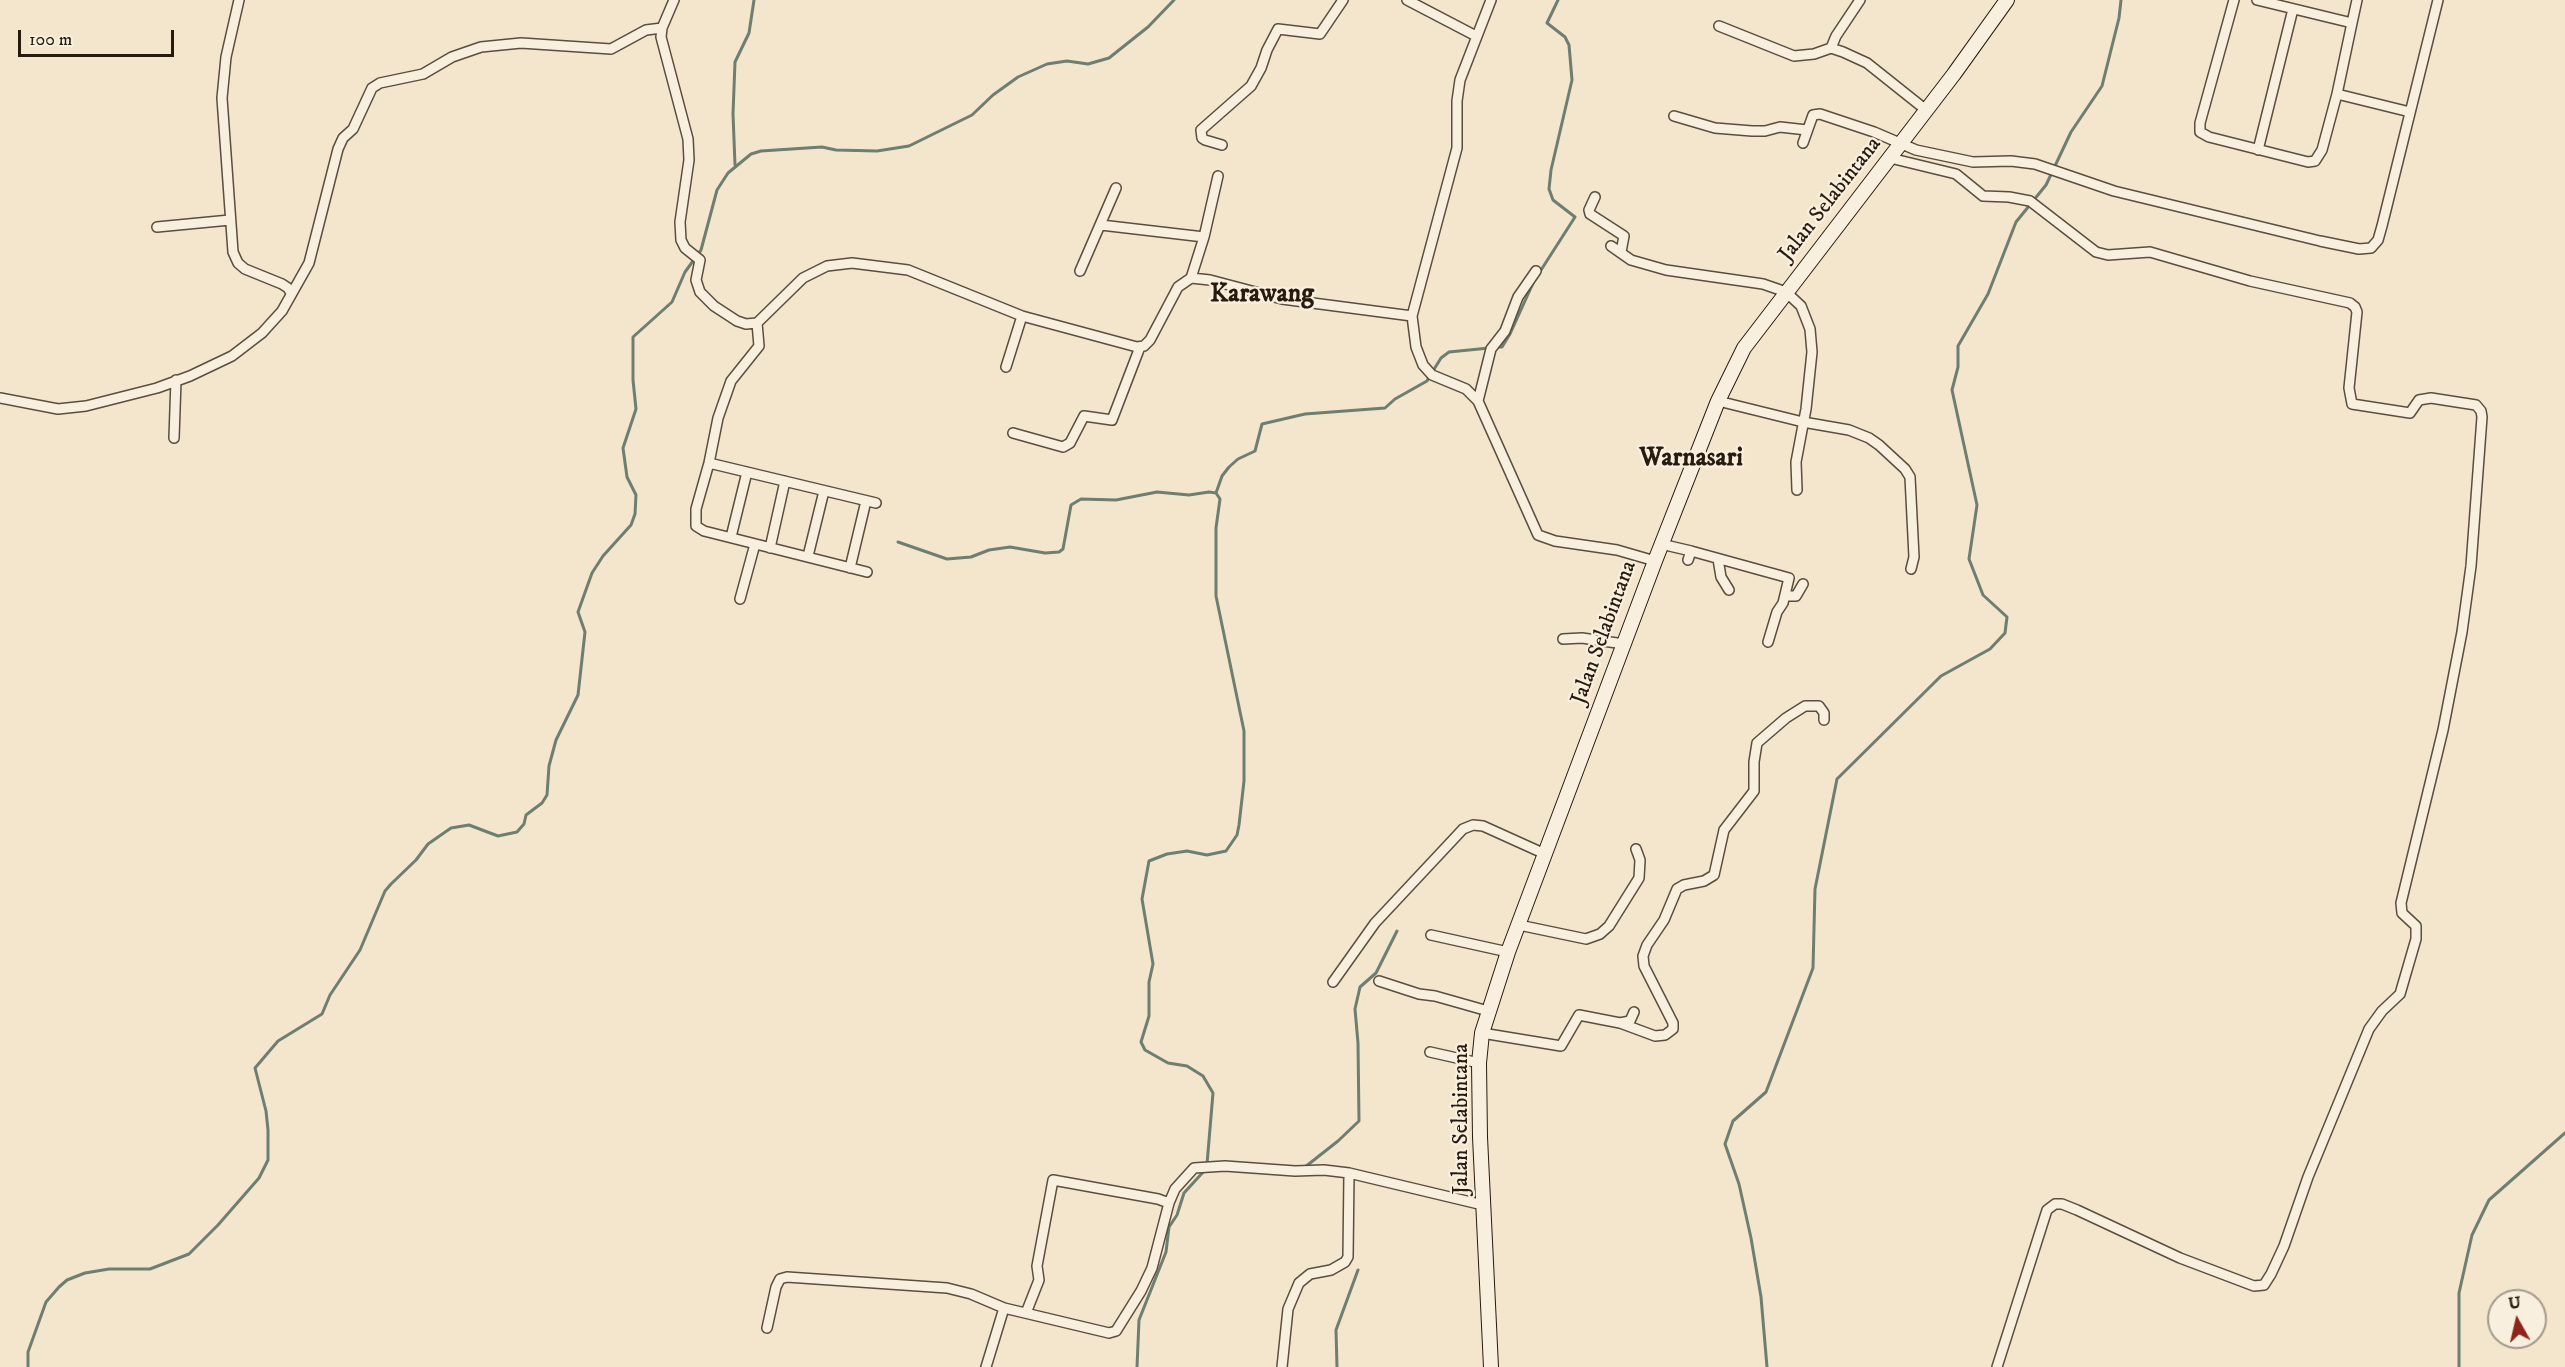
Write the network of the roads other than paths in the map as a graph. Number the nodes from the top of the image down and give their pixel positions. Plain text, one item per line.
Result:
1 (239, 0) edge
2 (674, 0) edge
3 (1343, 0) edge
4 (1407, 0) edge
5 (1491, 0) edge
6 (1860, 0) edge
7 (2007, 0) edge
8 (2234, 0) edge
9 (2257, 0) edge
10 (2357, 0) edge
11 (2438, 0) edge
12 (2293, 9) junction
13 (2352, 23) junction
14 (1719, 26) dead end
15 (662, 28) junction
16 (1476, 36) junction
17 (1831, 48) junction
18 (2337, 94) junction
19 (1926, 110) junction
20 (2410, 112) junction
21 (1674, 116) dead end
22 (1808, 130) junction
23 (1803, 143) dead end
24 (1222, 145) dead end
25 (1900, 145) junction
26 (2258, 150) junction
27 (1890, 158) junction
28 (1218, 176) dead end
29 (1116, 188) dead end
30 (1595, 197) dead end
31 (230, 220) junction
32 (1101, 225) junction
33 (157, 227) dead end
34 (1204, 237) junction
35 (1611, 246) dead end
36 (1621, 252) junction
37 (1080, 271) dead end
38 (1536, 272) dead end
39 (1191, 278) junction
40 (1786, 292) junction
41 (291, 293) junction
42 (1023, 316) junction
43 (1412, 316) junction
44 (757, 323) junction
45 (1140, 347) junction
46 (1006, 367) dead end
47 (176, 380) junction
48 (0, 398) edge
49 (1478, 401) junction
50 (1718, 401) junction
51 (1803, 422) junction
52 (1013, 433) dead end
53 (174, 438) dead end
54 (709, 463) junction
55 (747, 472) junction
56 (785, 481) junction
57 (1797, 490) dead end
58 (824, 491) junction
59 (731, 537) junction
60 (755, 544) junction
61 (1661, 544) junction
62 (770, 548) junction
63 (808, 556) junction
64 (1718, 560) junction
65 (1654, 561) junction
66 (850, 568) junction
67 (1911, 569) dead end
68 (867, 572) dead end
69 (1803, 584) dead end
70 (1729, 590) dead end
71 (1785, 596) junction
72 (740, 599) dead end
73 (1563, 639) dead end
74 (1768, 642) dead end
75 (1624, 644) junction
76 (1824, 720) dead end
77 (1636, 849) dead end
78 (1545, 854) junction
79 (1519, 925) junction
80 (1431, 935) dead end
81 (1508, 952) junction
82 (1379, 981) dead end
83 (1333, 982) dead end
84 (1488, 1011) junction
85 (1634, 1012) dead end
86 (1620, 1023) junction
87 (1482, 1034) junction
88 (1430, 1052) dead end
89 (1479, 1063) junction
90 (1349, 1173) junction
91 (1168, 1203) junction
92 (1483, 1204) junction
93 (1004, 1308) junction
94 (1026, 1313) junction
95 (767, 1328) dead end
96 (986, 1367) edge
97 (1282, 1367) edge
98 (1491, 1367) edge
99 (1997, 1367) edge

1 - 31 street
2 - 15 street
3 - 24 street
4 - 16 street
5 - 16 street
6 - 17 street
7 - 19 street, Jalan Selabintana
8 - 26 street
9 - 12 street
10 - 13 street
11 - 20 street
12 - 13 street
12 - 26 street
13 - 18 street
14 - 17 street
15 - 41 street
15 - 44 street
16 - 43 street
17 - 19 street
18 - 20 street
18 - 26 street
19 - 25 street, Jalan Selabintana
20 - 25 street
21 - 22 street
22 - 23 street
22 - 25 street
25 - 27 street, Jalan Selabintana
27 - 40 street, Jalan Selabintana
27 - 99 street
28 - 34 street
29 - 32 street
30 - 36 street
31 - 33 street
31 - 41 street
32 - 34 street
32 - 37 street
34 - 39 street
35 - 36 street
36 - 40 street
38 - 49 street
39 - 43 street
39 - 45 street
40 - 50 street, Jalan Selabintana
40 - 51 street
41 - 47 street
42 - 44 street
42 - 45 street
42 - 46 street
43 - 49 street
44 - 54 street
45 - 52 street
47 - 48 street
47 - 53 street
49 - 65 street
50 - 51 street
50 - 61 street, Jalan Selabintana
51 - 57 street
51 - 67 street
54 - 55 street
54 - 59 street
55 - 56 street
55 - 59 street
56 - 58 street
56 - 62 street
58 - 63 street
58 - 66 street
59 - 60 street
60 - 62 street
60 - 72 street
61 - 64 street
61 - 65 street, Jalan Selabintana
62 - 63 street
63 - 66 street
64 - 70 street
64 - 71 street
65 - 75 street, Jalan Selabintana
66 - 68 street
69 - 71 street
71 - 74 street
73 - 75 street
75 - 78 street, Jalan Selabintana
76 - 86 street
77 - 79 street
78 - 79 street, Jalan Selabintana
78 - 83 street
79 - 81 street, Jalan Selabintana
80 - 81 street
81 - 84 street, Jalan Selabintana
82 - 84 street
84 - 87 street, Jalan Selabintana
85 - 86 street
86 - 87 street
87 - 89 street, Jalan Selabintana
88 - 89 street
89 - 92 street, Jalan Selabintana
90 - 91 street
90 - 92 street
90 - 97 street
91 - 94 street
91 - 94 street
92 - 98 street, Jalan Selabintana
93 - 94 street
93 - 95 street
93 - 96 street

